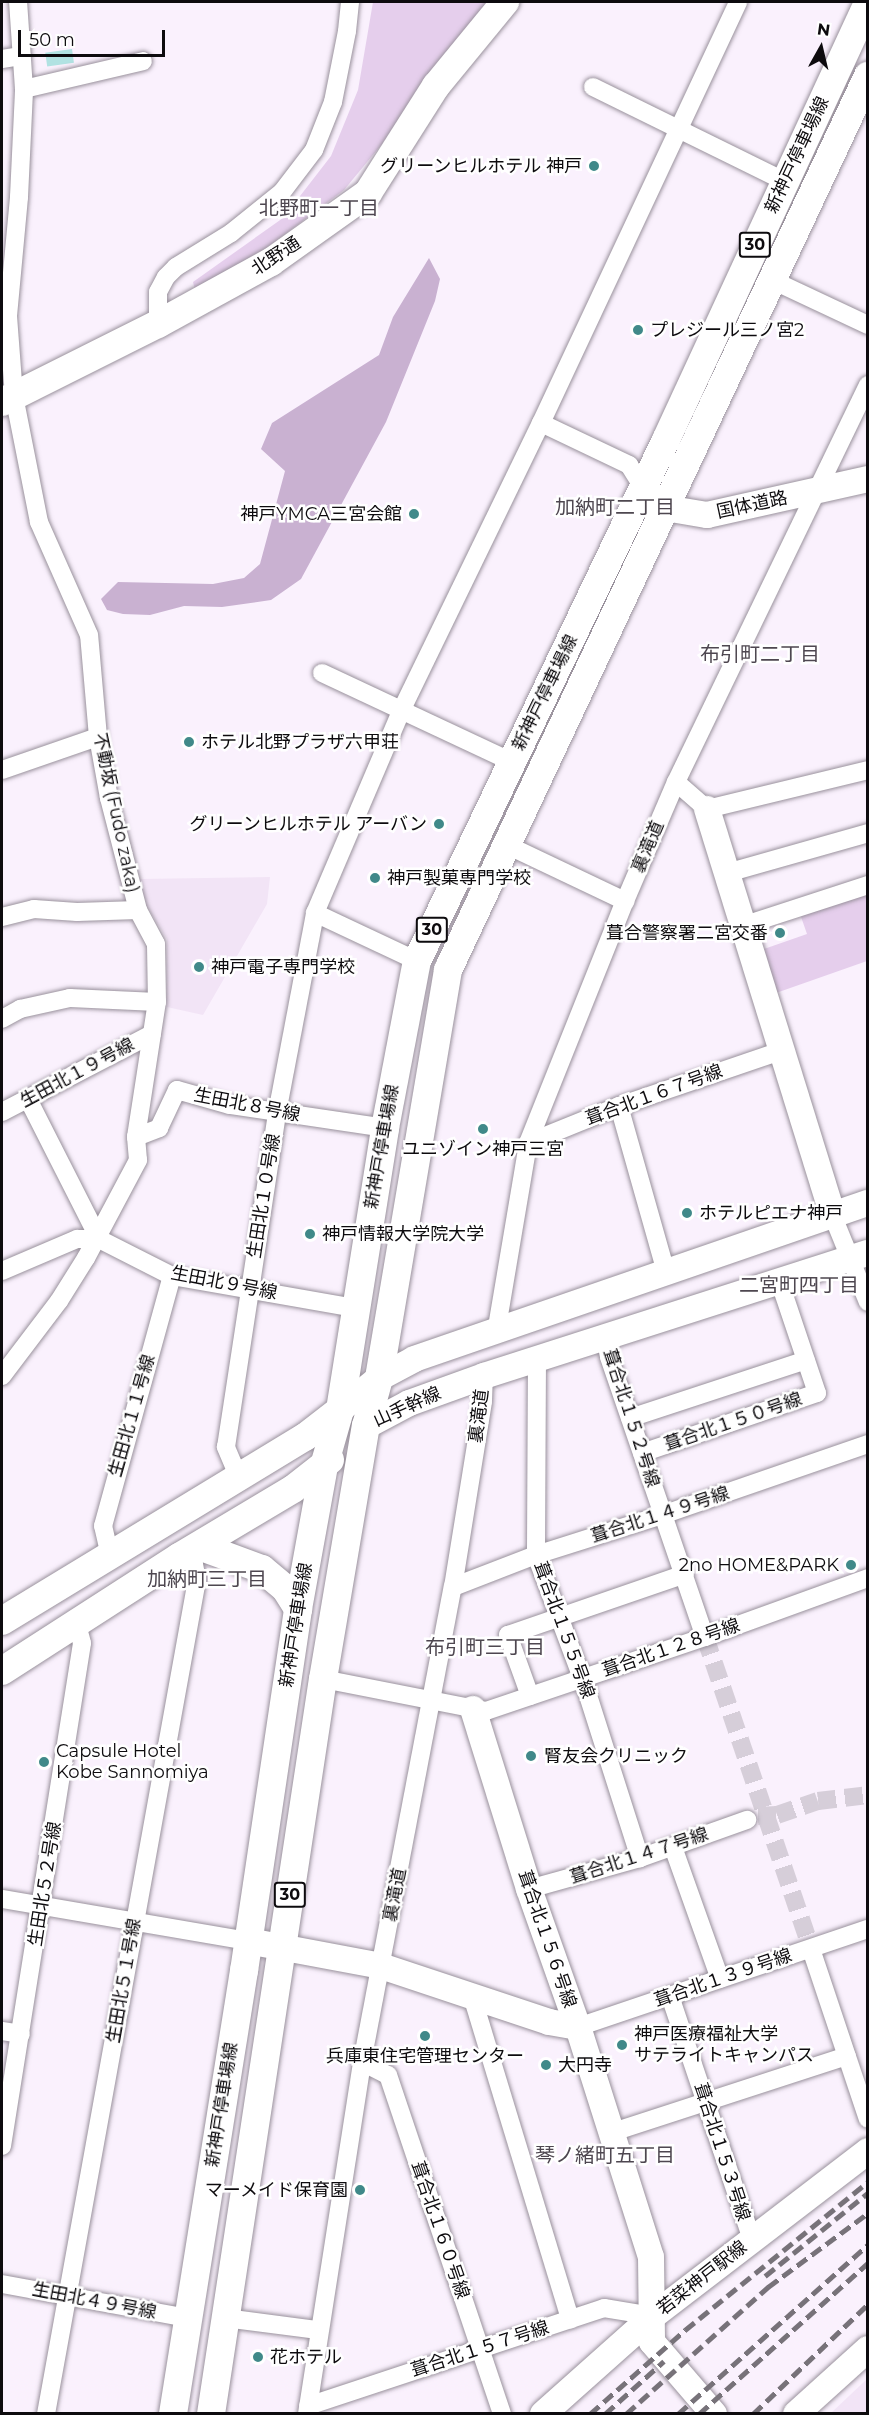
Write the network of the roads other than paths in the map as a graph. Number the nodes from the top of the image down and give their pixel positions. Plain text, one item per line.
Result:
1 (18, 2) edge
2 (350, 2) edge
3 (506, 2) edge
4 (738, 2) edge
5 (863, 5) edge
6 (22, 56) junction
7 (2, 59) edge
8 (143, 61) dead end
9 (867, 76) edge
10 (593, 87) dead end
11 (24, 89) junction
12 (678, 127) junction
13 (784, 181) junction
14 (8, 239) edge
15 (772, 279) junction
16 (158, 324) junction
17 (867, 326) edge
18 (867, 385) edge
19 (8, 399) edge
20 (541, 423) junction
21 (867, 479) edge
22 (643, 488) junction
23 (818, 491) junction
24 (665, 508) junction
25 (322, 673) dead end
26 (402, 709) junction
27 (98, 737) junction
28 (512, 762) junction
29 (2, 770) edge
30 (867, 770) edge
31 (676, 782) junction
32 (707, 809) junction
33 (867, 833) edge
34 (507, 845) junction
35 (727, 873) junction
36 (867, 885) edge
37 (625, 901) junction
38 (138, 910) junction
39 (315, 913) junction
40 (2, 917) edge
41 (742, 926) junction
42 (417, 961) junction
43 (157, 1002) junction
44 (2, 1019) edge
45 (152, 1034) junction
46 (781, 1051) junction
47 (28, 1099) junction
48 (619, 1106) junction
49 (2, 1112) edge
50 (277, 1113) junction
51 (385, 1128) junction
52 (136, 1137) junction
53 (528, 1143) junction
54 (867, 1203) edge
55 (832, 1214) junction
56 (99, 1239) junction
57 (859, 1256) edge
58 (3, 1266) edge
59 (666, 1272) junction
60 (172, 1276) junction
61 (780, 1283) junction
62 (250, 1289) junction
63 (867, 1302) edge
64 (355, 1308) junction
65 (496, 1333) junction
66 (605, 1336) junction
67 (537, 1358) junction
68 (806, 1360) junction
69 (2, 1376) edge
70 (484, 1376) junction
71 (379, 1378) junction
72 (340, 1410) junction
73 (630, 1418) junction
74 (366, 1426) junction
75 (867, 1444) edge
76 (642, 1453) junction
77 (324, 1466) junction
78 (239, 1478) junction
79 (662, 1515) junction
80 (189, 1551) junction
81 (536, 1555) junction
82 (110, 1556) junction
83 (685, 1574) junction
84 (867, 1578) edge
85 (453, 1587) junction
86 (298, 1609) junction
87 (559, 1617) junction
88 (2, 1621) edge
89 (76, 1622) junction
90 (705, 1637) junction
91 (2, 1671) edge
92 (323, 1679) junction
93 (580, 1679) junction
94 (530, 1696) junction
95 (431, 1702) junction
96 (473, 1708) junction
97 (747, 1820) tunnel mouth
98 (673, 1847) junction
99 (640, 1858) junction
100 (529, 1889) junction
101 (2, 1899) edge
102 (42, 1906) junction
103 (135, 1923) junction
104 (867, 1929) edge
105 (248, 1941) junction
106 (282, 1948) junction
107 (811, 1948) junction
108 (381, 1966) junction
109 (720, 1979) junction
110 (472, 1996) junction
111 (670, 1996) junction
112 (578, 2027) junction
113 (2, 2031) edge
114 (21, 2034) junction
115 (847, 2056) junction
116 (362, 2062) junction
117 (706, 2102) junction
118 (867, 2119) edge
119 (610, 2133) junction
120 (2, 2146) edge
121 (867, 2151) edge
122 (752, 2239) junction
123 (2, 2284) edge
124 (67, 2295) junction
125 (653, 2316) junction
126 (187, 2318) junction
127 (225, 2318) junction
128 (570, 2319) junction
129 (318, 2330) junction
130 (480, 2348) junction
131 (867, 2349) edge
132 (307, 2410) edge
133 (46, 2414) edge
134 (173, 2414) edge
135 (212, 2414) edge
136 (502, 2414) edge
137 (543, 2414) edge
138 (714, 2414) edge
139 (796, 2414) edge

1 - 6 street, 不動坂 (Fudo zaka)
2 - 16 street
3 - 16 main road, 北野通
4 - 12 street, 生田北１０号線
5 - 13 main road, 新神戸停車場線 / 30
6 - 7 street
6 - 11 street, 不動坂 (Fudo zaka)
8 - 11 street
9 - 15 main road, 新神戸停車場線 / 30
10 - 12 street
11 - 14 street, 不動坂 (Fudo zaka)
12 - 13 street
12 - 20 street, 生田北１０号線
13 - 22 main road, 新神戸停車場線 / 30
14 - 19 street, 不動坂 (Fudo zaka)
15 - 17 street
15 - 24 main road, 新神戸停車場線 / 30
16 - 19 main road, 北野通
18 - 23 street, 裏滝道
19 - 27 street, 不動坂 (Fudo zaka)
20 - 22 street
20 - 26 street, 生田北１０号線
21 - 23 street, 国体道路
22 - 24 street
22 - 28 main road, 新神戸停車場線 / 30
23 - 24 street, 国体道路
23 - 31 street, 裏滝道
24 - 34 main road, 新神戸停車場線 / 30
25 - 26 street
26 - 28 street
26 - 39 street, 生田北１０号線
27 - 29 street
27 - 38 street, 不動坂 (Fudo zaka)
28 - 42 main road, 新神戸停車場線 / 30
30 - 32 street
31 - 32 street
31 - 37 street, 裏滝道
32 - 35 street
33 - 35 street
34 - 37 street
34 - 71 main road, 新神戸停車場線 / 30
35 - 41 street
36 - 41 street
37 - 53 street, 裏滝道
38 - 40 street
38 - 43 street, 不動坂 (Fudo zaka)
39 - 42 street
39 - 50 street, 生田北１０号線
41 - 46 street
42 - 51 main road, 新神戸停車場線 / 30
43 - 44 street
43 - 45 street, 不動坂 (Fudo zaka)
45 - 47 street, 生田北１９号線
45 - 52 street, 不動坂 (Fudo zaka)
46 - 48 street, 葺合北１６７号線
46 - 55 street
47 - 49 street, 生田北１９号線
47 - 56 street
48 - 53 street, 葺合北１６７号線
48 - 59 street
50 - 51 street, 生田北８号線
50 - 52 street, 生田北８号線
50 - 62 street, 生田北１０号線
51 - 64 main road, 新神戸停車場線 / 30
52 - 56 street, 不動坂 (Fudo zaka)
53 - 65 street, 裏滝道
54 - 55 street, 山手幹線
55 - 57 street
55 - 59 street, 山手幹線
56 - 58 street
56 - 60 street, 生田北９号線
56 - 69 street, 不動坂 (Fudo zaka)
57 - 61 street, 山手幹線
57 - 63 street
59 - 65 street, 山手幹線
60 - 62 street, 生田北９号線
60 - 82 street, 生田北１１号線
61 - 66 street, 山手幹線
61 - 68 street, 葺合北１５０号線
62 - 64 street, 生田北９号線
62 - 78 street, 生田北１０号線
64 - 72 main road, 新神戸停車場線 / 30
65 - 71 street, 山手幹線
66 - 67 street, 山手幹線
66 - 73 street, 葺合北１５２号線
67 - 70 street, 山手幹線
67 - 81 street, 葺合北１５５号線
68 - 73 street
68 - 76 street, 葺合北１５０号線
70 - 74 street, 山手幹線
70 - 85 street, 裏滝道
71 - 72 street, 山手幹線
71 - 74 main road, 新神戸停車場線 / 30
72 - 77 main road, 新神戸停車場線 / 30
72 - 78 main road, 山手幹線
73 - 76 street, 葺合北１５２号線
74 - 77 main road, 山手幹線
74 - 92 main road, 新神戸停車場線 / 30
75 - 79 street, 葺合北１４９号線
76 - 79 street, 葺合北１５２号線
77 - 80 main road, 山手幹線
77 - 86 main road, 新神戸停車場線 / 30
78 - 82 main road, 山手幹線
79 - 81 street, 葺合北１４９号線
79 - 83 street, 葺合北１５２号線
80 - 86 main road
80 - 89 main road, 山手幹線
80 - 103 street, 生田北５１号線
81 - 85 street, 葺合北１４９号線
81 - 87 street, 葺合北１５５号線
82 - 88 main road, 山手幹線
83 - 87 street
83 - 90 street, 葺合北１５２号線
84 - 90 street, 葺合北１２８号線
85 - 95 street, 裏滝道
86 - 105 main road, 新神戸停車場線 / 30
87 - 93 street, 葺合北１５５号線
87 - 94 street
89 - 91 main road, 山手幹線
89 - 102 street, 生田北５２号線
90 - 93 street, 葺合北１２８号線
92 - 95 street
92 - 106 main road, 新神戸停車場線 / 30
93 - 94 street, 葺合北１２８号線
93 - 99 street, 葺合北１５５号線
94 - 96 street, 葺合北１２８号線
95 - 96 street
95 - 108 street, 裏滝道
96 - 100 street, 葺合北１５６号線
97 - 98 street, 葺合北１４７号線
98 - 99 street, 葺合北１４７号線
98 - 109 street
99 - 100 street, 葺合北１４７号線
100 - 112 street, 葺合北１５６号線
101 - 102 street
102 - 103 street
102 - 114 street, 生田北５２号線
103 - 105 street
103 - 124 street, 生田北５１号線
104 - 107 street, 葺合北１３９号線
105 - 106 street
105 - 126 main road, 新神戸停車場線 / 30
106 - 108 street
106 - 127 main road, 新神戸停車場線 / 30
107 - 109 street, 葺合北１３９号線
107 - 115 street
108 - 110 street
108 - 116 street, 裏滝道
109 - 111 street, 葺合北１３９号線
110 - 112 street
110 - 128 street
111 - 112 street, 葺合北１３９号線
111 - 117 street, 葺合北１５３号線
112 - 119 street, 葺合北１５６号線
113 - 114 street
114 - 120 street, 生田北５２号線
115 - 117 street
115 - 118 street
116 - 129 street, 裏滝道
116 - 130 street, 葺合北１６０号線
117 - 119 street
117 - 122 street, 葺合北１５３号線
119 - 125 street, 葺合北１５６号線
121 - 122 street, 若菜神戸駅線
122 - 125 street, 若菜神戸駅線
123 - 124 street, 生田北４９号線
124 - 126 street, 生田北４９号線
124 - 133 street, 生田北５１号線
125 - 128 street, 葺合北１５７号線
125 - 137 street, 若菜神戸駅線
125 - 138 street, 葺合北１５６号線
126 - 134 main road, 新神戸停車場線 / 30
127 - 129 street
127 - 135 main road, 新神戸停車場線 / 30
128 - 130 street, 葺合北１５７号線
129 - 132 street, 裏滝道
130 - 132 street, 葺合北１５７号線
130 - 136 street, 葺合北１６０号線
131 - 139 street

